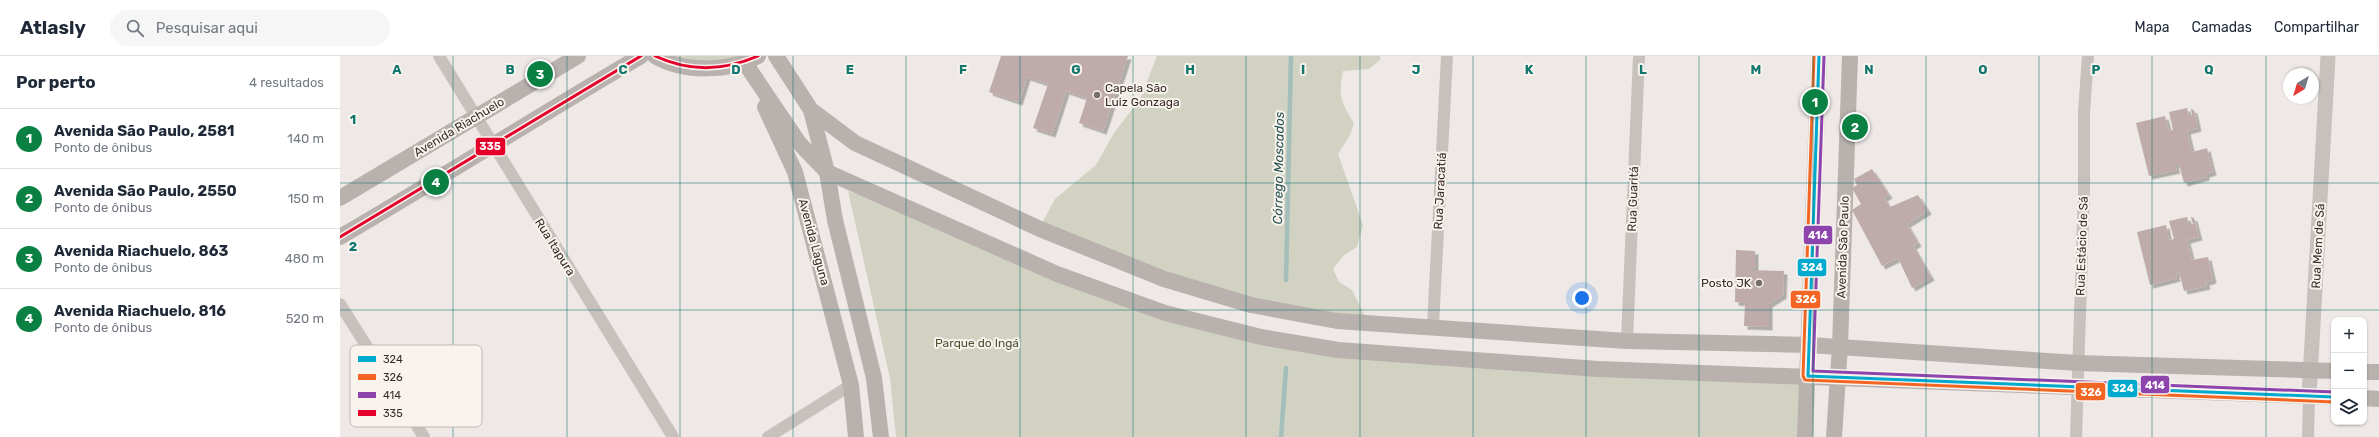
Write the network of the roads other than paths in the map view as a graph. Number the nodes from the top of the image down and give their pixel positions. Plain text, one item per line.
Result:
1 (439, 56) edge
2 (578, 56) edge
3 (641, 56) edge
4 (655, 56) edge
5 (776, 56) edge
6 (1447, 56) edge
7 (1639, 56) edge
8 (1819, 56) edge
9 (1850, 56) edge
10 (2088, 56) edge
11 (2328, 56) edge
12 (748, 58) edge
13 (810, 110) junction
14 (475, 117) junction
15 (492, 144) junction
16 (827, 172) junction
17 (340, 198) edge
18 (340, 238) edge
19 (340, 304) edge
20 (1432, 326) junction
21 (1627, 341) junction
22 (366, 345) edge
23 (1809, 345) junction
24 (1840, 346) junction
25 (2078, 363) junction
26 (2311, 370) junction
27 (2331, 371) edge
28 (2367, 372) edge
29 (2379, 372) edge
30 (1808, 376) junction
31 (1838, 378) junction
32 (851, 385) junction
33 (2078, 387) junction
34 (2310, 396) junction
35 (2331, 397) edge
36 (2367, 398) edge
37 (2379, 398) edge
38 (418, 427) edge
39 (424, 437) edge
40 (673, 437) edge
41 (768, 437) edge
42 (856, 437) edge
43 (881, 437) edge
44 (1805, 437) edge
45 (1834, 437) edge
46 (2076, 437) edge
47 (2308, 437) edge

1 - 14 street, Rua Itapura
2 - 14 main road, Avenida Riachuelo
3 - 15 main road
4 - 12 main road
5 - 13 main road
6 - 20 street, Rua Jaracatiá
7 - 21 street, Rua Guaritá
8 - 23 main road
9 - 24 main road, Avenida São Paulo
10 - 25 street, Rua Estácio de Sá
11 - 26 street, Rua Mem de Sá
12 - 16 main road
12 - 32 main road, Avenida Laguna
13 - 16 main road
13 - 20 main road
14 - 15 street, Rua Itapura
14 - 17 main road, Avenida Riachuelo
15 - 18 main road
15 - 40 street, Rua Itapura
16 - 30 main road
16 - 43 main road
19 - 22 street
20 - 21 main road
21 - 23 main road
23 - 24 main road
23 - 30 main road
24 - 25 main road
24 - 31 main road, Avenida São Paulo
25 - 26 main road
25 - 33 street, Rua Estácio de Sá
26 - 27 main road
26 - 34 street, Rua Mem de Sá
28 - 29 main road
30 - 31 main road
30 - 44 main road
31 - 33 main road
31 - 45 main road, Avenida São Paulo
32 - 41 street
32 - 42 main road, Avenida Laguna
33 - 34 main road
33 - 46 street, Rua Estácio de Sá
34 - 35 main road
34 - 47 street, Rua Mem de Sá
36 - 37 main road
38 - 39 street

